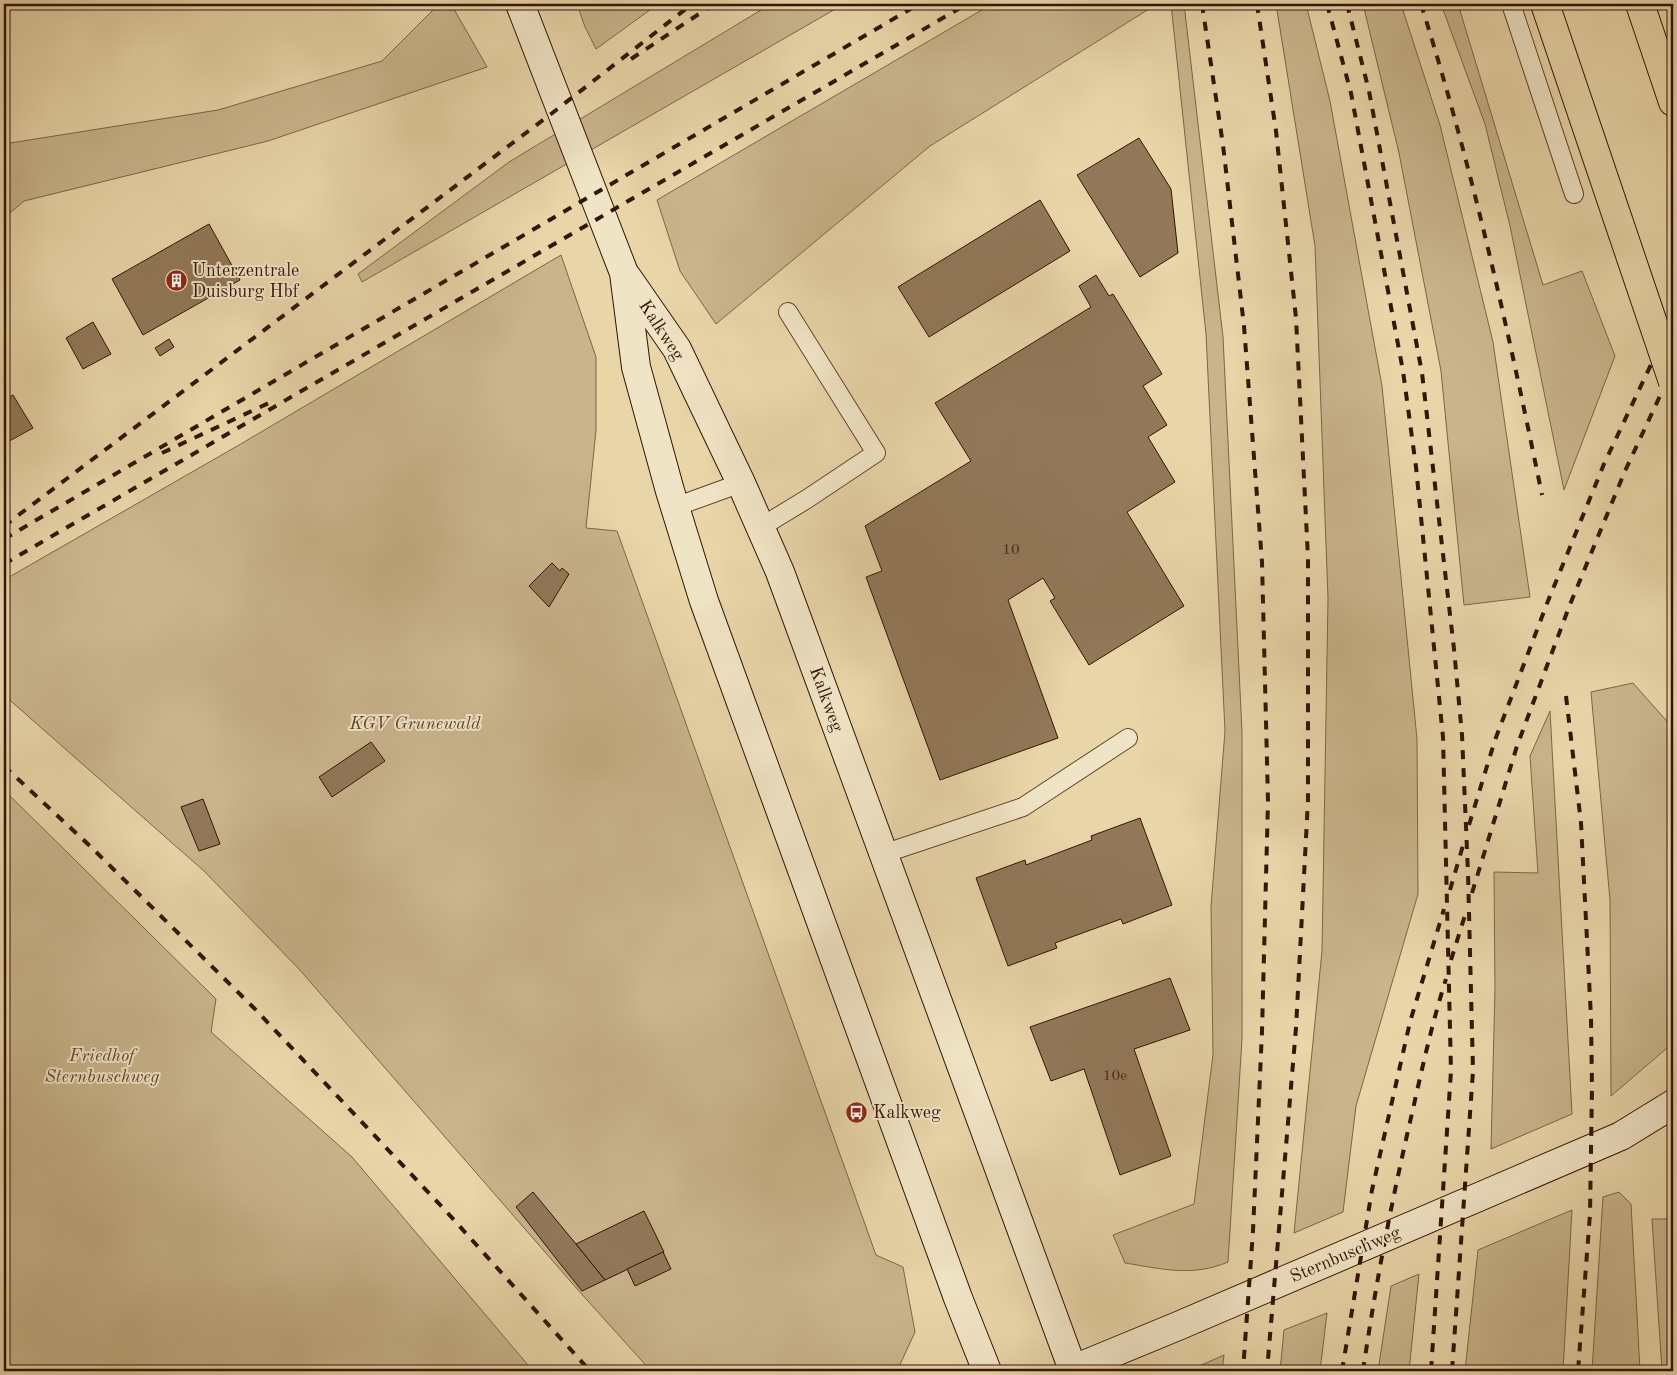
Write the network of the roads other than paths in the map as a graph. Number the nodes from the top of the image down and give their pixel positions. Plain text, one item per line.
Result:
1 (520, 4) edge
2 (1511, 4) edge
3 (1545, 4) edge
4 (1640, 4) edge
5 (1673, 102) edge
6 (1574, 194) dead end
7 (624, 273) junction
8 (788, 312) dead end
9 (1673, 382) edge
10 (741, 483) junction
11 (675, 507) junction
12 (761, 527) junction
13 (1128, 738) dead end
14 (883, 854) junction
15 (1673, 1104) edge
16 (1673, 1127) edge
17 (1621, 1136) junction
18 (1071, 1370) edge
19 (987, 1371) edge

1 - 7 street, Kalkweg
2 - 6 lane
3 - 9 highway, bridge
4 - 5 highway
7 - 10 street, Kalkweg
7 - 11 street, Kalkweg
8 - 12 lane
10 - 11 lane
10 - 12 street, Kalkweg
11 - 19 street, Kalkweg
12 - 14 street, Kalkweg
13 - 14 lane
14 - 18 street, Kalkweg
15 - 17 street, Sternbuschweg
16 - 17 street, Sternbuschweg
17 - 18 street, Sternbuschweg

